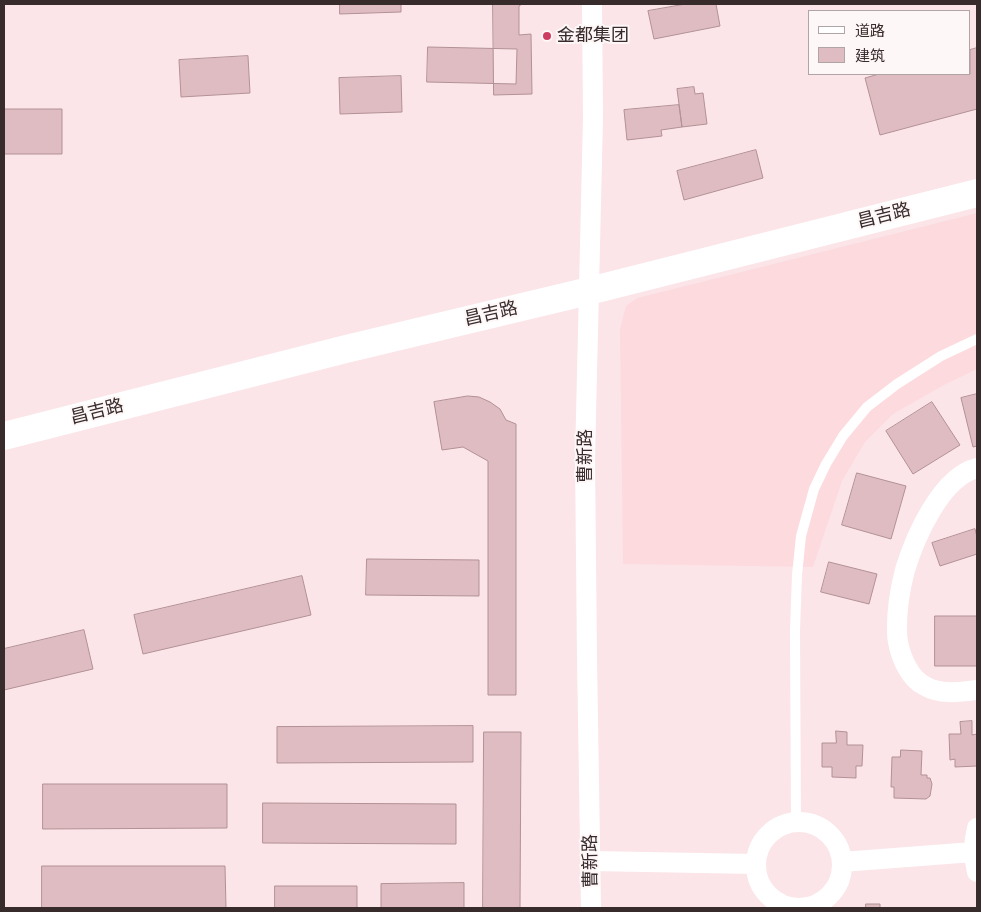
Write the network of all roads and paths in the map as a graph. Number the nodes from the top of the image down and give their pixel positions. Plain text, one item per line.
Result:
1 (592, 4) edge
2 (977, 193) edge
3 (589, 291) junction
4 (977, 339) edge
5 (4, 436) edge
6 (977, 468) edge
7 (977, 690) edge
8 (796, 822) junction
9 (977, 828) edge
10 (591, 860) junction
11 (842, 862) junction
12 (975, 862) edge
13 (755, 864) junction
14 (592, 908) edge

1 - 3 street, 曹新路
2 - 3 street, 昌吉路
3 - 5 street, 昌吉路
3 - 10 street, 曹新路
4 - 8 lane
6 - 7 street
8 - 11 street
8 - 13 street
9 - 12 street
10 - 13 street
10 - 14 street, 曹新路
11 - 12 street
11 - 13 street

